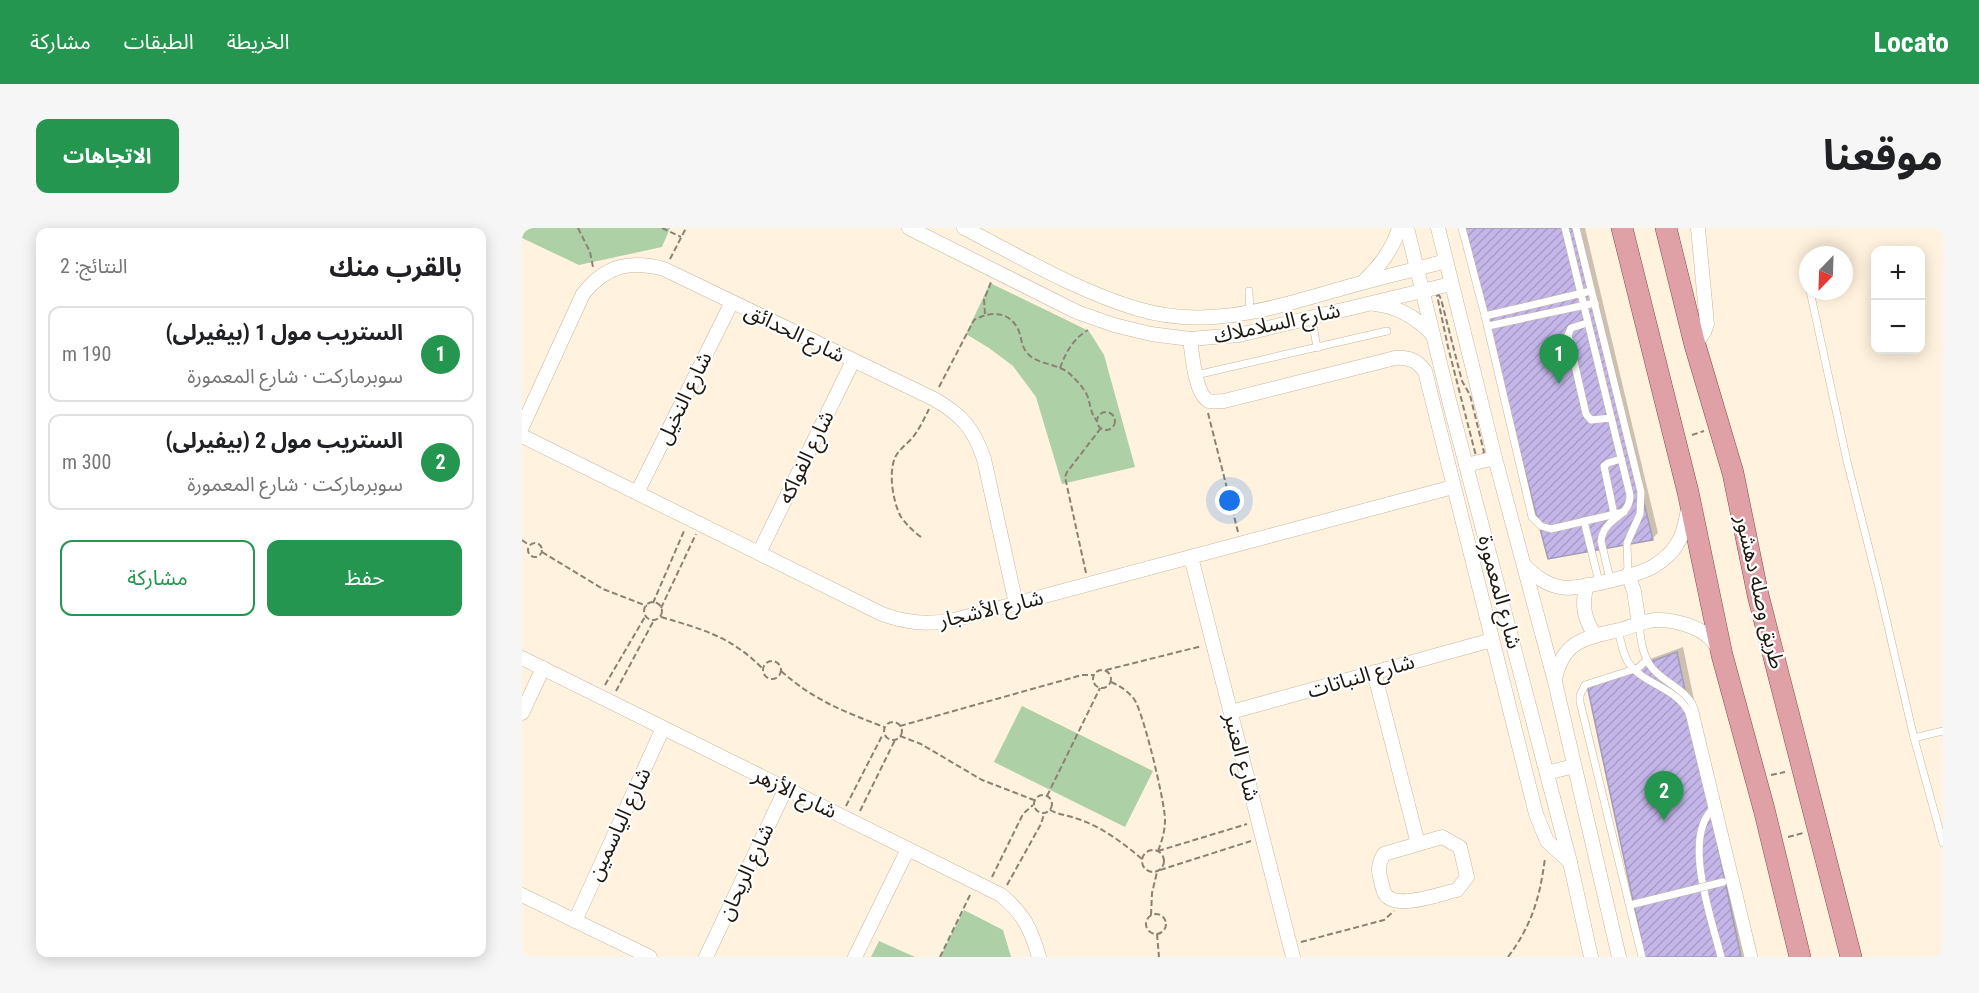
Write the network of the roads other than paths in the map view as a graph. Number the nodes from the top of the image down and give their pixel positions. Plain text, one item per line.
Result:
1 (909, 228) edge
2 (964, 228) edge
3 (1399, 228) edge
4 (1407, 228) edge
5 (1438, 228) edge
6 (1462, 228) edge
7 (1565, 228) edge
8 (1576, 228) edge
9 (1622, 228) edge
10 (1666, 228) edge
11 (1698, 228) edge
12 (1446, 261) junction
13 (1418, 269) junction
14 (1363, 282) junction
15 (1451, 284) junction
16 (1349, 286) junction
17 (1423, 290) junction
18 (1249, 291) dead end
19 (1592, 291) junction
20 (1580, 294) junction
21 (1812, 300) edge
22 (732, 302) junction
23 (1595, 303) junction
24 (1361, 305) junction
25 (1583, 306) junction
26 (1250, 314) junction
27 (1485, 315) junction
28 (1311, 317) junction
29 (1587, 323) junction
30 (1488, 326) junction
31 (1387, 332) dead end
32 (1434, 336) junction
33 (1190, 339) junction
34 (1695, 345) junction
35 (1317, 348) junction
36 (853, 361) junction
37 (1196, 375) junction
38 (1449, 400) junction
39 (1434, 403) junction
40 (1611, 418) junction
41 (522, 427) edge
42 (522, 436) edge
43 (1495, 458) junction
44 (1621, 459) junction
45 (1466, 465) junction
46 (1453, 487) junction
47 (1688, 492) junction
48 (637, 493) junction
49 (1624, 512) junction
50 (1614, 514) junction
51 (1584, 521) junction
52 (759, 553) junction
53 (1191, 557) junction
54 (1525, 566) junction
55 (1628, 574) junction
56 (1599, 582) junction
57 (1016, 604) junction
58 (1639, 624) junction
59 (1618, 630) junction
60 (1595, 635) junction
61 (1492, 640) junction
62 (1722, 655) junction
63 (522, 658) edge
64 (1647, 660) junction
65 (543, 668) junction
66 (1634, 670) junction
67 (1374, 672) junction
68 (1555, 682) junction
69 (1231, 712) junction
70 (522, 713) edge
71 (663, 728) junction
72 (1943, 731) edge
73 (1914, 738) junction
74 (1574, 766) junction
75 (1547, 773) junction
76 (786, 788) junction
77 (1715, 807) junction
78 (1943, 843) edge
79 (1418, 844) junction
80 (908, 849) junction
81 (1570, 862) junction
82 (1730, 881) junction
83 (522, 896) edge
84 (1630, 905) junction
85 (575, 921) junction
86 (1291, 951) edge
87 (650, 957) edge
88 (706, 957) edge
89 (855, 957) edge
90 (1039, 957) edge
91 (1591, 957) edge
92 (1619, 957) edge
93 (1642, 957) edge
94 (1721, 957) edge
95 (1748, 957) edge
96 (1754, 957) edge
97 (1800, 957) edge
98 (1851, 957) edge

1 - 33 street, شارع السلاملاك
2 - 26 street, شارع السلاملاك
3 - 14 street
4 - 13 street, شارع المعمورة
5 - 12 street, شارع المعمورة
6 - 27 lane
7 - 20 lane
8 - 19 lane
9 - 47 main road
10 - 34 main road, طريق وصله دهشور
11 - 34 street
12 - 13 street, شارع السلاملاك
12 - 15 street, شارع المعمورة
13 - 14 street, شارع السلاملاك
13 - 17 street, شارع المعمورة
14 - 16 street, شارع السلاملاك
15 - 17 street, شارع السلاملاك
15 - 43 street, شارع المعمورة
16 - 24 street
16 - 26 street, شارع السلاملاك
17 - 24 street, شارع السلاملاك
17 - 32 street, شارع المعمورة
18 - 26 lane
19 - 20 lane
19 - 23 lane
20 - 25 lane
20 - 27 lane
21 - 73 lane
22 - 36 street, شارع الحدائق
22 - 41 street, شارع الحدائق
22 - 48 street, شارع النخيل
23 - 25 lane
23 - 55 lane
24 - 28 street, شارع السلاملاك
24 - 32 street
25 - 29 lane
25 - 30 lane
27 - 30 lane
28 - 33 street, شارع السلاملاك
28 - 35 lane
29 - 40 lane
29 - 40 lane
30 - 51 lane
31 - 35 lane
32 - 38 street, شارع المعمورة
33 - 37 street
34 - 98 main road, طريق وصله دهشور
35 - 37 lane
36 - 52 street, شارع الفواكه
36 - 57 street, شارع الحدائق
37 - 39 street
38 - 39 street
38 - 45 street, شارع المعمورة
39 - 46 street
40 - 44 lane
42 - 48 street, شارع الأشجار
43 - 45 street
43 - 54 street, شارع المعمورة
44 - 49 lane
44 - 50 lane
45 - 75 street, شارع المعمورة
46 - 53 street, شارع الأشجار
46 - 61 street
47 - 55 street
47 - 62 main road
48 - 52 street, شارع الأشجار
49 - 50 lane
49 - 56 lane
50 - 51 lane
51 - 56 lane
52 - 57 street, شارع الأشجار
53 - 57 street, شارع الأشجار
53 - 69 street, شارع العنبر
54 - 56 street
54 - 68 street, شارع المعمورة
55 - 56 street
55 - 58 street
56 - 60 street
58 - 59 street
58 - 62 street
58 - 64 lane
59 - 60 street
59 - 66 lane
60 - 68 street
61 - 67 street, شارع النباتات
61 - 81 street
62 - 97 main road
63 - 65 street, شارع الأزهر
64 - 66 lane
64 - 77 lane
65 - 70 street
65 - 71 street, شارع الأزهر
66 - 77 lane
66 - 84 lane
67 - 69 street, شارع النباتات
67 - 79 street
68 - 74 street, شارع المعمورة
69 - 86 street, شارع العنبر
71 - 76 street, شارع الأزهر
71 - 85 street, شارع الياسمين
72 - 73 lane
73 - 78 lane
74 - 75 street
74 - 92 street, شارع المعمورة
75 - 81 street, شارع المعمورة
76 - 80 street, شارع الأزهر
76 - 88 street, شارع الريحان
77 - 82 lane
77 - 94 lane
79 - 79 street
80 - 89 street
80 - 90 street, شارع الأزهر
81 - 91 street, شارع المعمورة
82 - 84 lane, bridge
82 - 95 lane
82 - 96 lane
83 - 85 street
84 - 93 lane
85 - 87 street

